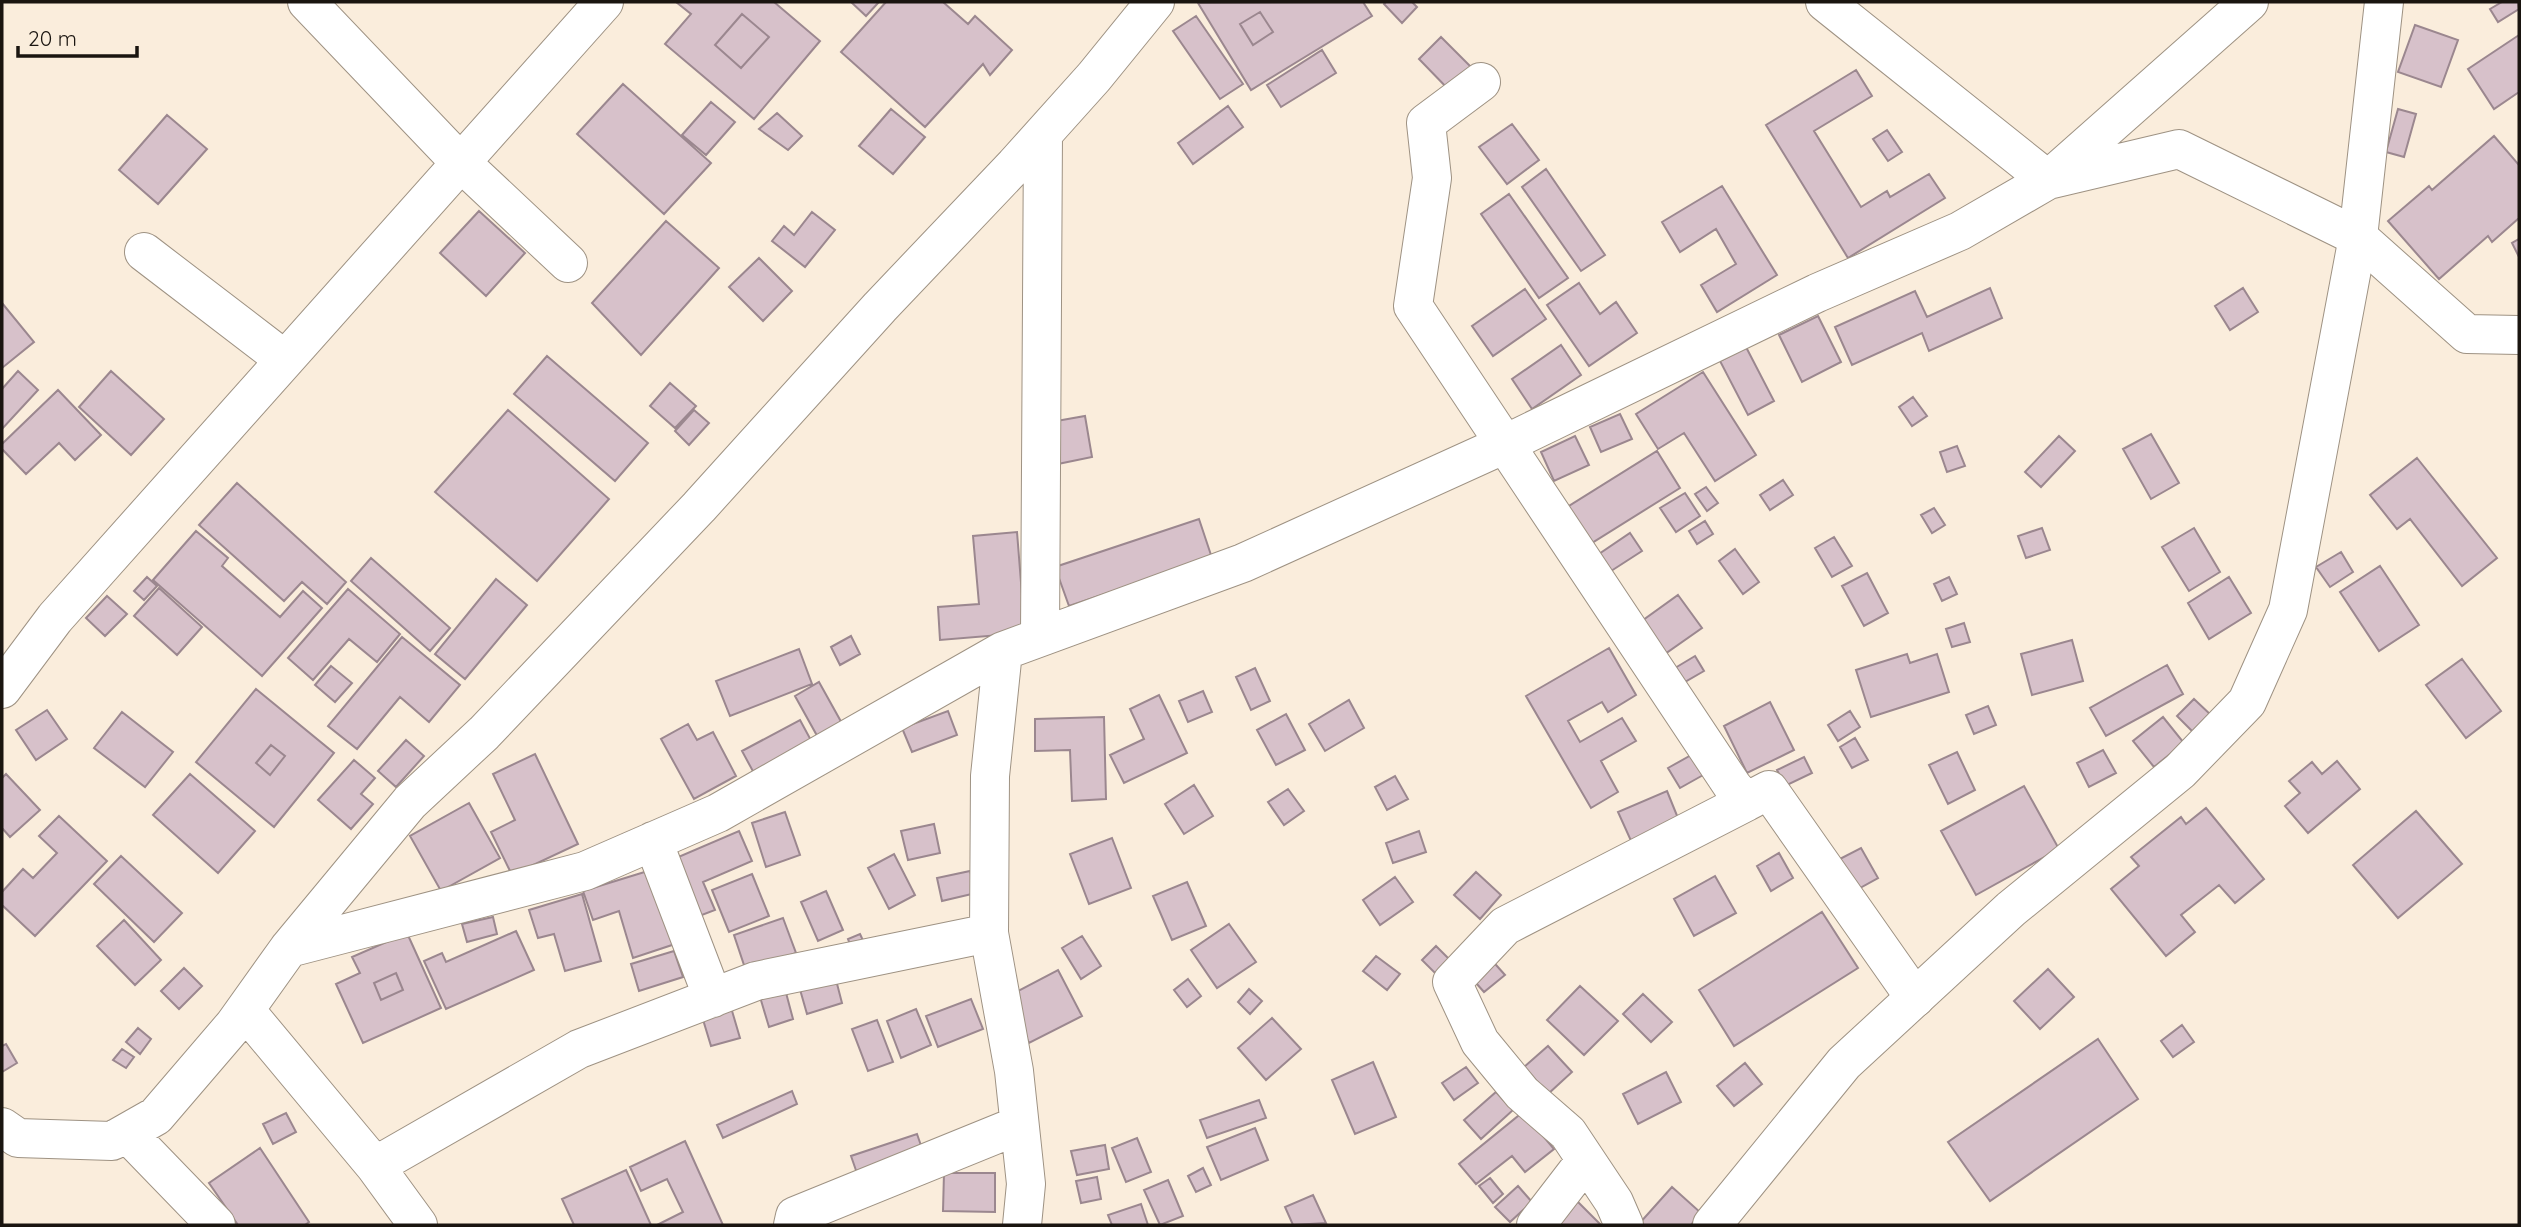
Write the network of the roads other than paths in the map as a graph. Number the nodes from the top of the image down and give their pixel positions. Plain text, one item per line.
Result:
1 (307, 2) edge
2 (604, 2) edge
3 (1155, 2) edge
4 (1825, 2) edge
5 (2249, 2) edge
6 (2384, 2) edge
7 (1482, 82) dead end
8 (1043, 134) junction
9 (461, 162) junction
10 (2048, 180) junction
11 (2358, 237) junction
12 (144, 252) dead end
13 (568, 263) dead end
14 (2519, 335) edge
15 (285, 360) junction
16 (1503, 445) junction
17 (1040, 636) junction
18 (1003, 651) junction
19 (2, 690) edge
20 (1746, 802) junction
21 (653, 841) junction
22 (989, 933) junction
23 (289, 948) junction
24 (713, 998) junction
25 (1914, 998) junction
26 (245, 1010) junction
27 (1019, 1125) junction
28 (2, 1127) edge
29 (127, 1133) junction
30 (1586, 1160) junction
31 (375, 1166) junction
32 (216, 1225) edge
33 (418, 1225) edge
34 (793, 1225) edge
35 (1022, 1225) edge
36 (1536, 1225) edge
37 (1624, 1225) edge
38 (1712, 1225) edge

1 - 9 street
2 - 9 street
3 - 8 street
4 - 10 street
5 - 10 street
6 - 11 street
7 - 16 street
8 - 17 street
8 - 23 street
9 - 13 street
9 - 15 street
10 - 11 street
10 - 16 street
11 - 14 street
11 - 25 street
12 - 15 street
15 - 19 street
16 - 17 street
16 - 20 street
17 - 18 street
18 - 21 street
18 - 22 street
20 - 25 street
20 - 30 street
21 - 23 street
21 - 24 street
22 - 24 street
22 - 27 street
23 - 26 street
24 - 31 street
25 - 38 street
26 - 29 street
26 - 31 street
27 - 34 street
27 - 35 street
28 - 29 street
29 - 32 street
30 - 36 street
30 - 37 street
31 - 33 street

